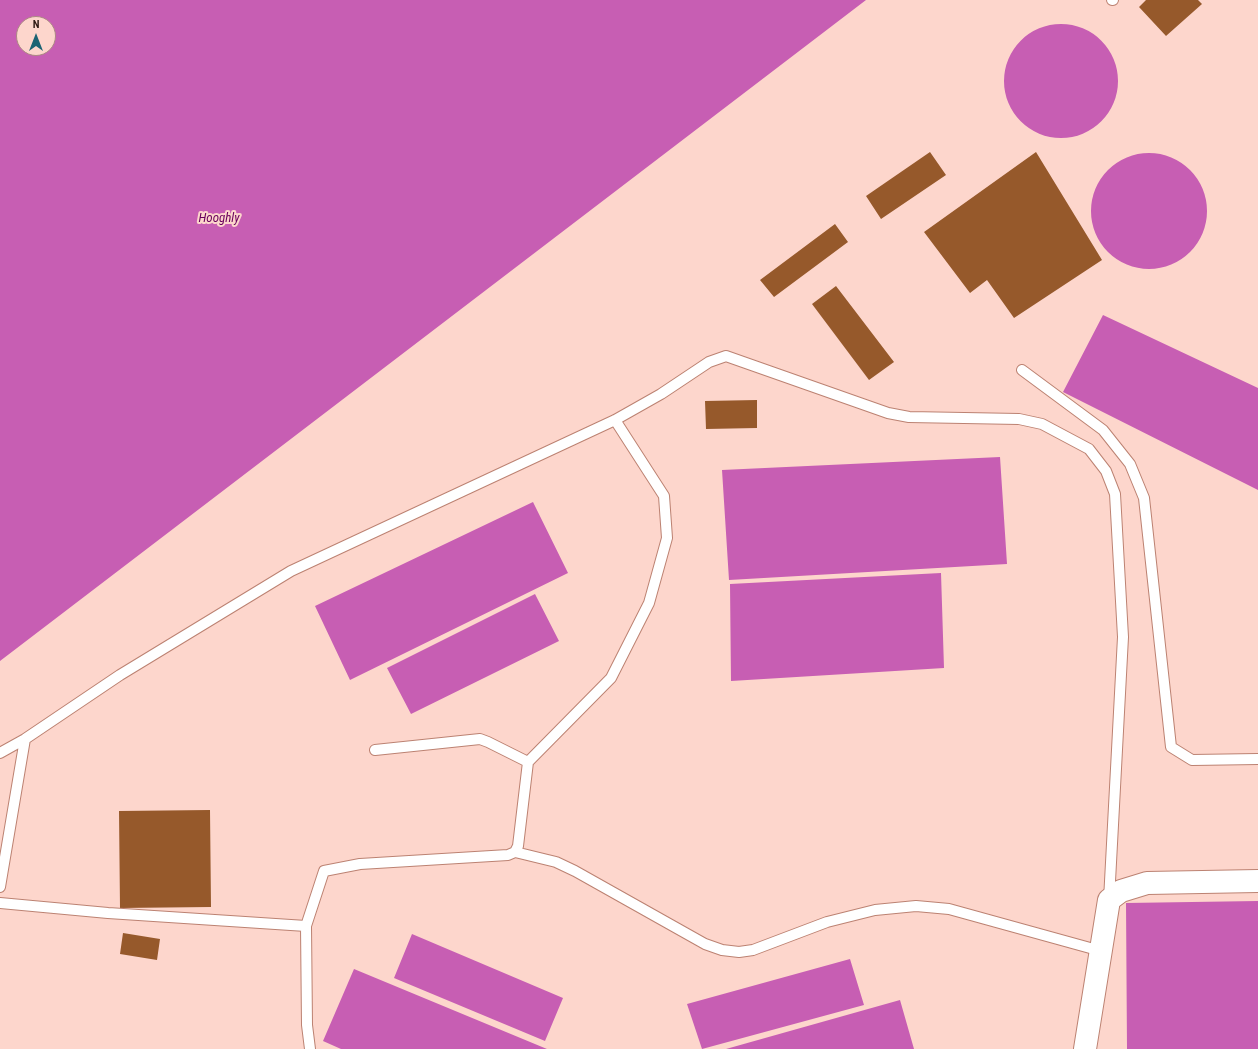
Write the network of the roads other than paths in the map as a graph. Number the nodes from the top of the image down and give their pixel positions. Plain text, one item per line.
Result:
1 (1022, 370) dead end
2 (615, 420) junction
3 (25, 739) junction
4 (375, 750) dead end
5 (0, 753) edge
6 (1258, 759) edge
7 (528, 762) junction
8 (515, 852) junction
9 (1258, 881) edge
10 (0, 887) edge
11 (1109, 900) junction
12 (0, 903) edge
13 (306, 926) junction
14 (1101, 951) junction
15 (310, 1049) edge
16 (1085, 1049) edge

1 - 6 lane
2 - 3 lane
2 - 7 lane
2 - 11 lane
3 - 5 lane
3 - 10 lane
4 - 7 lane
7 - 8 lane
8 - 13 lane
8 - 14 lane
9 - 11 street
11 - 14 street
12 - 13 lane
13 - 15 lane
14 - 16 street

